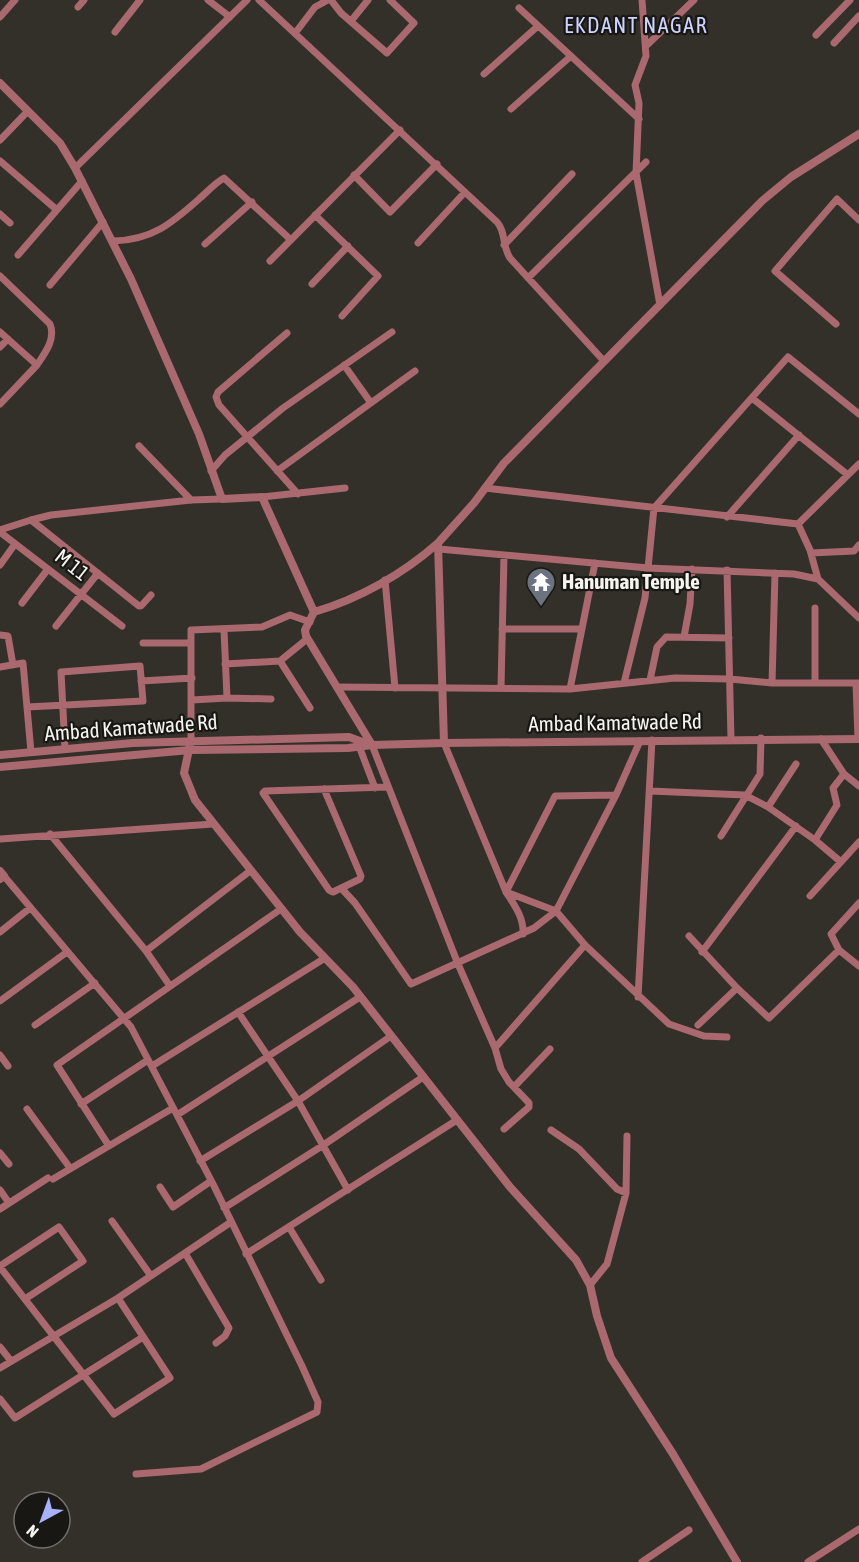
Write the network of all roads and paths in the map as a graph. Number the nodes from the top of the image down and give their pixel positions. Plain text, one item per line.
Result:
1 (15, 0) edge
2 (84, 0) edge
3 (140, 0) edge
4 (208, 0) edge
5 (248, 0) edge
6 (259, 0) edge
7 (329, 0) edge
8 (368, 0) edge
9 (390, 0) edge
10 (642, 0) edge
11 (694, 0) edge
12 (850, 0) edge
13 (78, 7) dead end
14 (519, 8) dead end
15 (859, 16) edge
16 (0, 17) edge
17 (230, 17) junction
18 (351, 21) junction
19 (538, 26) junction
20 (115, 32) dead end
21 (296, 32) junction
22 (816, 34) dead end
23 (834, 43) dead end
24 (646, 46) junction
25 (571, 56) junction
26 (484, 74) dead end
27 (0, 83) edge
28 (511, 109) dead end
29 (27, 111) junction
30 (639, 119) junction
31 (400, 130) junction
32 (859, 134) edge
33 (0, 141) edge
34 (0, 161) edge
35 (646, 162) dead end
36 (436, 164) junction
37 (75, 168) junction
38 (636, 172) junction
39 (572, 174) dead end
40 (354, 175) junction
41 (82, 181) junction
42 (465, 192) junction
43 (252, 202) junction
44 (57, 210) junction
45 (0, 214) edge
46 (315, 215) junction
47 (859, 220) edge
48 (103, 222) junction
49 (10, 223) dead end
50 (291, 240) junction
51 (113, 241) junction
52 (418, 243) dead end
53 (205, 244) dead end
54 (504, 245) junction
55 (348, 246) junction
56 (18, 255) dead end
57 (270, 261) dead end
58 (0, 276) edge
59 (528, 278) junction
60 (312, 284) dead end
61 (50, 285) dead end
62 (660, 305) junction
63 (342, 316) dead end
64 (836, 324) dead end
65 (0, 332) edge
66 (392, 332) dead end
67 (286, 333) dead end
68 (8, 339) junction
69 (0, 347) edge
70 (603, 360) junction
71 (37, 365) junction
72 (344, 365) junction
73 (415, 371) dead end
74 (752, 398) junction
75 (371, 403) junction
76 (0, 404) edge
77 (859, 414) edge
78 (799, 435) junction
79 (247, 437) junction
80 (139, 446) dead end
81 (859, 464) edge
82 (211, 471) junction
83 (277, 471) junction
84 (848, 475) junction
85 (345, 488) dead end
86 (484, 488) junction
87 (297, 494) junction
88 (262, 497) junction
89 (222, 499) junction
90 (191, 500) junction
91 (654, 508) junction
92 (727, 517) junction
93 (31, 520) junction
94 (798, 524) junction
95 (0, 531) edge
96 (15, 544) junction
97 (859, 545) edge
98 (438, 546) junction
99 (811, 553) junction
100 (504, 555) junction
101 (595, 563) junction
102 (0, 565) edge
103 (648, 568) junction
104 (48, 569) junction
105 (692, 569) junction
106 (727, 570) junction
107 (98, 573) junction
108 (775, 573) junction
109 (818, 579) junction
110 (385, 580) junction
111 (81, 594) junction
112 (151, 595) dead end
113 (22, 603) dead end
114 (815, 608) dead end
115 (314, 612) junction
116 (859, 618) edge
117 (310, 622) junction
118 (122, 626) dead end
119 (56, 627) dead end
120 (502, 629) junction
121 (582, 629) junction
122 (224, 630) junction
123 (0, 635) edge
124 (684, 637) junction
125 (729, 638) junction
126 (308, 639) junction
127 (143, 643) dead end
128 (191, 643) junction
129 (280, 661) junction
130 (225, 664) junction
131 (12, 665) junction
132 (0, 667) edge
133 (192, 678) junction
134 (730, 679) junction
135 (650, 680) junction
136 (141, 681) junction
137 (624, 683) junction
138 (772, 683) junction
139 (815, 683) junction
140 (858, 683) edge
141 (337, 687) junction
142 (395, 688) junction
143 (443, 688) junction
144 (501, 688) junction
145 (570, 689) junction
146 (227, 698) junction
147 (271, 699) dead end
148 (192, 700) junction
149 (63, 704) junction
150 (27, 707) junction
151 (309, 708) dead end
152 (760, 738) junction
153 (731, 739) junction
154 (821, 739) junction
155 (858, 739) edge
156 (191, 740) junction
157 (652, 740) junction
158 (640, 741) junction
159 (444, 743) junction
160 (372, 745) junction
161 (359, 746) junction
162 (65, 749) junction
163 (190, 750) junction
164 (31, 753) junction
165 (0, 755) edge
166 (796, 764) dead end
167 (0, 766) edge
168 (844, 774) junction
169 (859, 786) edge
170 (387, 787) junction
171 (375, 788) junction
172 (324, 789) junction
173 (650, 791) junction
174 (616, 795) junction
175 (745, 795) junction
176 (768, 807) junction
177 (213, 824) junction
178 (796, 826) junction
179 (50, 834) junction
180 (721, 836) dead end
181 (0, 838) edge
182 (815, 840) junction
183 (859, 842) edge
184 (841, 862) junction
185 (250, 871) junction
186 (1, 875) edge
187 (341, 888) dead end
188 (506, 892) junction
189 (810, 896) dead end
190 (859, 903) edge
191 (30, 908) junction
192 (281, 909) junction
193 (556, 911) junction
194 (0, 932) edge
195 (523, 934) junction
196 (689, 936) dead end
197 (585, 945) junction
198 (840, 950) junction
199 (146, 951) junction
200 (67, 952) junction
201 (702, 952) junction
202 (325, 958) junction
203 (458, 964) junction
204 (859, 966) edge
205 (94, 984) junction
206 (170, 986) junction
207 (737, 988) junction
208 (360, 997) junction
209 (638, 997) junction
210 (1, 999) edge
211 (238, 1012) junction
212 (124, 1018) junction
213 (35, 1025) dead end
214 (698, 1025) dead end
215 (391, 1036) junction
216 (727, 1037) dead end
217 (495, 1048) junction
218 (550, 1049) dead end
219 (0, 1055) edge
220 (267, 1056) junction
221 (150, 1063) junction
222 (8, 1066) dead end
223 (423, 1077) junction
224 (514, 1087) junction
225 (298, 1101) junction
226 (81, 1104) junction
227 (27, 1109) dead end
228 (175, 1112) junction
229 (458, 1120) junction
230 (504, 1129) dead end
231 (551, 1130) dead end
232 (627, 1136) dead end
233 (109, 1146) junction
234 (322, 1146) junction
235 (0, 1153) edge
236 (200, 1161) junction
237 (9, 1164) dead end
238 (70, 1168) junction
239 (211, 1181) junction
240 (159, 1186) dead end
241 (0, 1190) edge
242 (348, 1190) junction
243 (626, 1193) junction
244 (9, 1203) junction
245 (224, 1208) junction
246 (0, 1209) edge
247 (112, 1221) dead end
248 (231, 1222) junction
249 (289, 1227) junction
250 (185, 1253) junction
251 (246, 1254) junction
252 (0, 1266) edge
253 (151, 1276) junction
254 (321, 1280) dead end
255 (590, 1285) junction
256 (118, 1298) junction
257 (25, 1299) junction
258 (53, 1335) junction
259 (143, 1337) junction
260 (216, 1343) dead end
261 (0, 1347) edge
262 (10, 1361) junction
263 (0, 1368) edge
264 (84, 1375) junction
265 (0, 1399) edge
266 (136, 1474) dead end
267 (859, 1529) edge
268 (689, 1530) dead end
269 (642, 1562) edge
270 (737, 1562) edge
271 (808, 1562) edge

1 - 16 street
2 - 13 street
3 - 20 street
4 - 17 street
5 - 17 street
6 - 21 street
7 - 18 street
7 - 21 street
8 - 18 street
9 - 18 street
10 - 24 street
11 - 24 street
12 - 22 street
14 - 19 street
15 - 23 street
17 - 37 street
19 - 25 street
19 - 26 street
21 - 31 street
24 - 30 street
25 - 28 street
25 - 30 street
27 - 29 street
29 - 33 street
29 - 37 street
30 - 38 street
31 - 36 street
31 - 40 street
32 - 62 street
34 - 44 street
35 - 38 street
36 - 40 street
36 - 42 street
37 - 41 street
38 - 59 street
38 - 62 street
39 - 54 street
40 - 46 street
41 - 44 street
41 - 48 street
42 - 52 street
42 - 54 street
43 - 50 street
43 - 51 street
43 - 53 street
44 - 56 street
45 - 49 street
46 - 50 street
46 - 55 street
47 - 64 street
48 - 51 street
48 - 61 street
50 - 57 street
51 - 82 street
54 - 59 street
55 - 60 street
55 - 63 street
58 - 71 street
59 - 70 street
62 - 70 street
65 - 68 street
66 - 72 street
67 - 79 street
68 - 69 street
68 - 71 street
70 - 86 street
71 - 76 street
72 - 75 street
72 - 79 street
73 - 75 street
74 - 77 street
74 - 78 street
74 - 91 street
75 - 83 street
78 - 84 street
78 - 92 street
79 - 82 street
79 - 83 street
80 - 90 street
81 - 84 street
82 - 89 street
83 - 87 street
84 - 94 street
85 - 87 street
86 - 91 street
86 - 98 street
87 - 88 street
88 - 89 street
88 - 115 street
89 - 90 street
90 - 93 street
91 - 92 street
91 - 103 street
92 - 94 street
93 - 95 street
93 - 107 street
94 - 99 street
95 - 96 street, M 11
96 - 102 street
96 - 104 street, M 11
97 - 99 street
98 - 100 street
98 - 110 street
98 - 143 street
99 - 109 street
100 - 101 street
100 - 120 street
101 - 103 street
101 - 121 street
103 - 105 street
103 - 137 street
104 - 111 street, M 11
104 - 113 street
105 - 106 street
105 - 124 street
106 - 108 street
106 - 125 street
107 - 111 street
107 - 112 street
108 - 109 street
108 - 138 street
109 - 116 street
110 - 115 street
110 - 142 street
111 - 118 street, M 11
111 - 119 street
114 - 139 street
115 - 117 street
117 - 122 street
117 - 126 street
120 - 121 street
120 - 144 street
121 - 145 street
122 - 128 street
122 - 130 street
123 - 131 street
124 - 125 street
124 - 135 street
125 - 134 street
126 - 129 street
126 - 141 street
127 - 128 street
128 - 133 street
129 - 130 street
129 - 151 street
130 - 146 street
131 - 132 street
131 - 150 street
133 - 136 street
133 - 148 street
134 - 135 street
134 - 138 street
134 - 153 street
135 - 137 street
136 - 149 street
136 - 149 street
137 - 145 street
138 - 139 street
139 - 140 street
140 - 155 street
141 - 142 street
141 - 160 street
142 - 143 street
143 - 144 street
143 - 159 street
144 - 145 street
146 - 147 street
146 - 148 street
148 - 156 street
149 - 150 street
149 - 162 street
150 - 164 street
152 - 153 street, Ambad Kamatwade Rd
152 - 154 street, Ambad Kamatwade Rd
152 - 175 street
153 - 157 street, Ambad Kamatwade Rd
154 - 155 street, Ambad Kamatwade Rd
154 - 168 street
156 - 160 street, Ambad Kamatwade Rd
156 - 162 street, Ambad Kamatwade Rd
156 - 163 street
157 - 158 street, Ambad Kamatwade Rd
157 - 173 street
158 - 159 street, Ambad Kamatwade Rd
158 - 174 street
159 - 160 street, Ambad Kamatwade Rd
159 - 188 street
160 - 161 street, Ambad Kamatwade Rd
160 - 170 street
161 - 163 street, Ambad Kamatwade Rd
161 - 171 street
162 - 164 street, Ambad Kamatwade Rd
163 - 167 street, Ambad Kamatwade Rd
163 - 177 street
164 - 165 street, Ambad Kamatwade Rd
166 - 176 street
168 - 169 street
168 - 182 street
170 - 171 street
170 - 203 street
171 - 172 street
172 - 172 street
173 - 175 street
173 - 209 street
174 - 188 street
174 - 193 street
175 - 176 street
175 - 180 street
176 - 178 street
177 - 179 street
177 - 185 street
178 - 182 street
178 - 201 street
179 - 181 street
179 - 199 street
182 - 184 street
183 - 184 street
184 - 189 street
185 - 192 street
185 - 199 street
186 - 191 street
187 - 203 street
188 - 193 street
188 - 195 street
190 - 198 street
191 - 194 street
191 - 200 street
192 - 202 street
192 - 206 street
193 - 195 street
193 - 197 street
195 - 203 street
196 - 201 street
197 - 209 street
197 - 217 street
198 - 204 street
198 - 207 street
199 - 206 street
200 - 205 street
200 - 210 street
201 - 207 street
202 - 208 street
202 - 211 street
203 - 217 street
205 - 212 street
205 - 213 street
206 - 212 street
207 - 214 street
208 - 215 street
208 - 220 street
209 - 216 street
211 - 220 street
211 - 221 street
212 - 221 street
212 - 226 street
215 - 223 street
215 - 225 street
217 - 224 street
218 - 224 street
219 - 222 street
220 - 225 street
220 - 228 street
221 - 226 street
221 - 228 street
223 - 229 street
223 - 234 street
224 - 230 street
225 - 234 street
225 - 236 street
226 - 233 street
227 - 238 street
228 - 233 street
228 - 236 street
229 - 242 street
229 - 255 street
231 - 243 street
232 - 243 street
233 - 238 street
234 - 242 street
234 - 245 street
235 - 237 street
236 - 239 street
238 - 244 street
239 - 240 street
239 - 245 street
241 - 244 street
242 - 249 street
243 - 255 street
244 - 246 street
245 - 248 street
247 - 253 street
248 - 250 street
248 - 251 street
249 - 251 street
249 - 254 street
250 - 253 street
250 - 260 street
251 - 266 street
252 - 257 street
252 - 257 street
253 - 256 street
255 - 270 street
256 - 258 street
256 - 259 street
257 - 258 street
258 - 262 street
258 - 264 street
259 - 264 street
259 - 264 street
261 - 262 street
262 - 263 street
264 - 265 street
267 - 271 street
268 - 269 street

